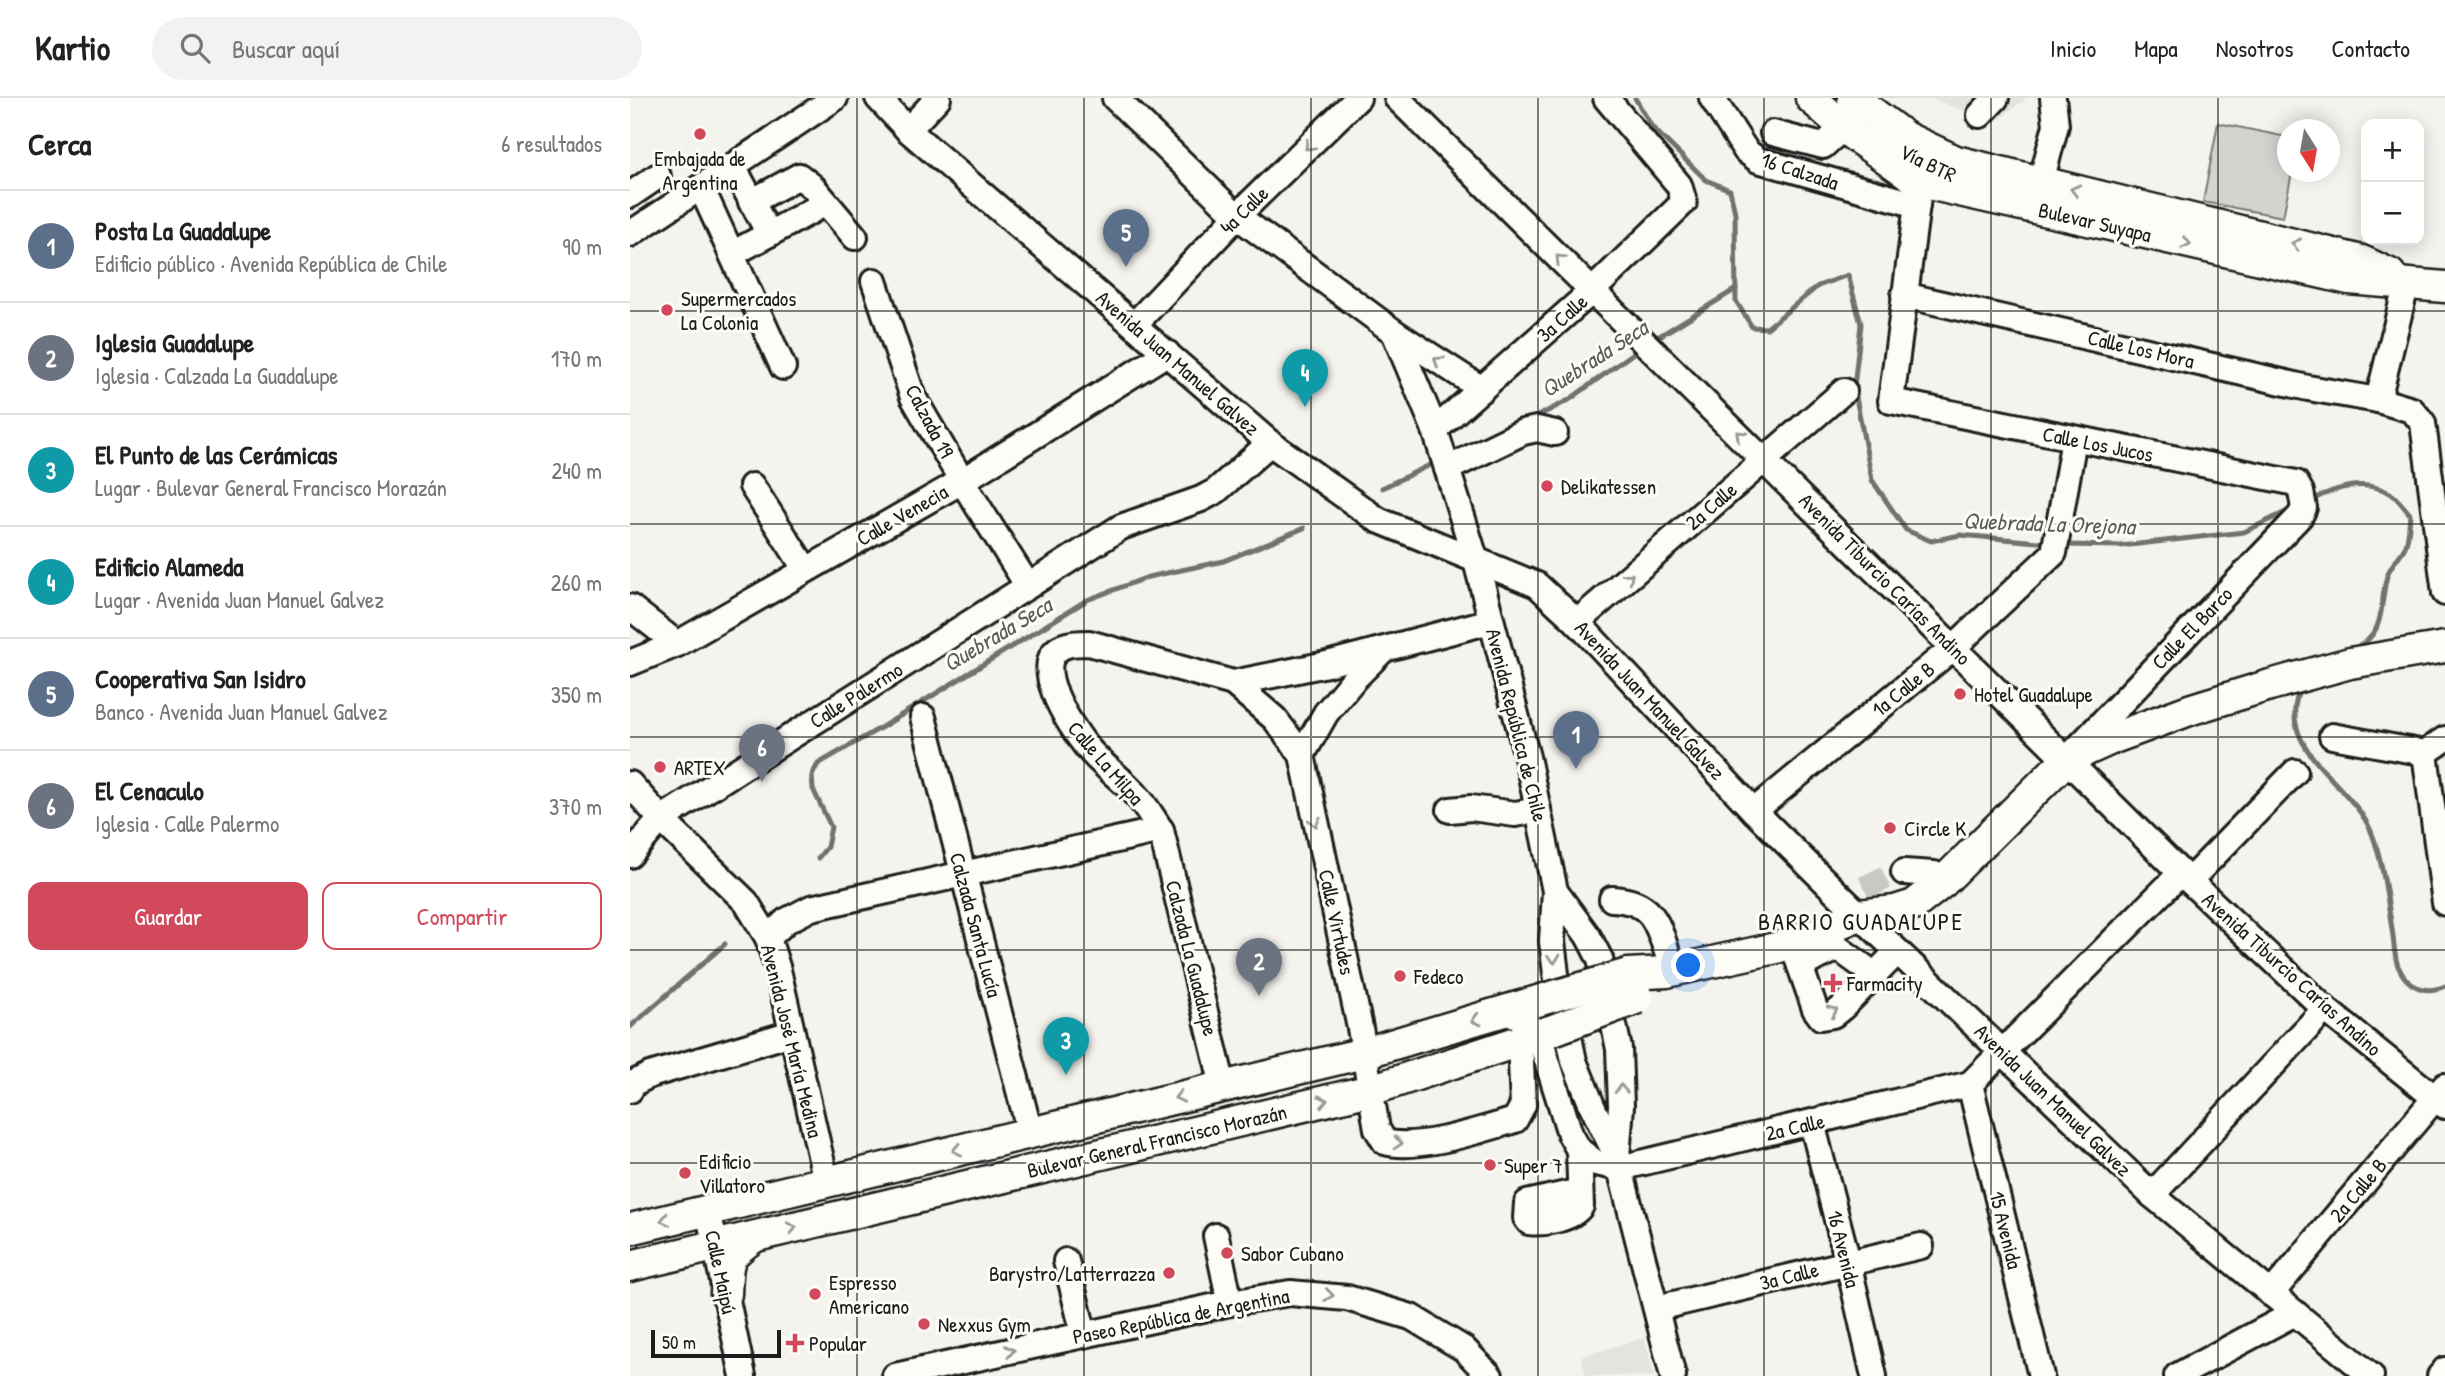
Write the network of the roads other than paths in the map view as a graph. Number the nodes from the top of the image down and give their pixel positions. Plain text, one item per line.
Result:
1 (835, 98) edge
2 (878, 98) edge
3 (938, 98) edge
4 (1115, 98) edge
5 (1358, 98) edge
6 (1397, 98) edge
7 (1606, 98) edge
8 (1712, 98) edge
9 (1811, 98) edge
10 (1831, 98) edge
11 (1853, 98) edge
12 (2053, 98) edge
13 (1844, 127) junction
14 (908, 130) junction
15 (1773, 133) dead end
16 (733, 166) junction
17 (658, 177) dead end
18 (701, 187) junction
19 (2040, 190) junction
20 (1919, 194) junction
21 (630, 195) edge
22 (751, 202) junction
23 (826, 203) junction
24 (1237, 216) junction
25 (630, 234) edge
26 (769, 234) junction
27 (855, 237) dead end
28 (732, 254) junction
29 (874, 281) dead end
30 (2407, 282) junction
31 (2445, 287) edge
32 (1592, 291) junction
33 (1904, 295) junction
34 (1134, 325) junction
35 (1394, 332) junction
36 (1167, 353) junction
37 (783, 367) dead end
38 (1482, 389) junction
39 (1844, 391) dead end
40 (2378, 400) junction
41 (1435, 430) junction
42 (1555, 433) dead end
43 (2074, 439) junction
44 (1270, 443) junction
45 (1765, 459) junction
46 (1447, 469) junction
47 (962, 481) junction
48 (752, 486) dead end
49 (2302, 500) joint
50 (1476, 561) junction
51 (806, 570) junction
52 (1028, 586) junction
53 (2445, 593) edge
54 (630, 607) edge
55 (1491, 621) junction
56 (1577, 622) junction
57 (677, 644) junction
58 (1954, 647) junction
59 (2445, 647) edge
60 (1385, 648) junction
61 (630, 663) edge
62 (1233, 683) junction
63 (923, 717) dead end
64 (2332, 736) dead end
65 (2435, 746) edge
66 (1302, 755) junction
67 (2067, 759) junction
68 (2295, 772) dead end
69 (630, 784) edge
70 (1450, 810) dead end
71 (1538, 810) junction
72 (1754, 811) junction
73 (660, 819) junction
74 (1161, 830) junction
75 (630, 855) edge
76 (1904, 872) tunnel mouth
77 (963, 876) junction
78 (2185, 877) junction
79 (1942, 883) junction
80 (1555, 891) junction
81 (1612, 900) dead end
82 (1856, 901) junction
83 (2445, 903) edge
84 (768, 938) junction
85 (1831, 939) junction
86 (1897, 952) junction
87 (1796, 955) junction
88 (1670, 971) junction
89 (1875, 975) junction
90 (1633, 986) junction
91 (2325, 1009) junction
92 (1508, 1011) junction
93 (792, 1033) junction
94 (1537, 1036) junction
95 (2003, 1052) junction
96 (1364, 1053) junction
97 (1970, 1084) junction
98 (1223, 1086) junction
99 (630, 1090) edge
100 (1371, 1090) junction
101 (2442, 1097) edge
102 (1812, 1123) junction
103 (1030, 1133) junction
104 (1579, 1150) junction
105 (1618, 1162) junction
106 (826, 1181) junction
107 (1580, 1191) dead end
108 (2152, 1195) junction
109 (708, 1210) junction
110 (630, 1228) edge
111 (1216, 1236) dead end
112 (754, 1237) junction
113 (715, 1246) junction
114 (1922, 1246) dead end
115 (1066, 1261) dead end
116 (1848, 1262) junction
117 (630, 1266) edge
118 (726, 1294) junction
119 (2271, 1294) junction
120 (1230, 1303) junction
121 (1657, 1308) junction
122 (2295, 1313) junction
123 (1084, 1335) junction
124 (2445, 1370) edge
125 (743, 1376) edge
126 (895, 1376) edge
127 (1490, 1376) edge
128 (1673, 1376) edge
129 (1874, 1376) edge
130 (2041, 1376) edge
131 (2177, 1376) edge
132 (2371, 1376) edge
133 (2440, 1376) edge

1 - 16 street
2 - 14 street, Avenida Juan Manuel Galvez
3 - 14 street
4 - 24 street
5 -> 24 street, 4a Calle
32 -> 6 street, Avenida Tiburcio Carías Andino
7 - 32 street, 3a Calle
8 - 20 street, 16 Calzada
9 - 13 main road, Bulevar Suyapa
10 - 19 street, Vía BTR
11 - 19 main road, Bulevar Suyapa
12 - 19 street
13 - 15 street
13 - 20 main road, Bulevar Suyapa
14 - 34 street, Avenida Juan Manuel Galvez
16 - 18 street
16 - 22 street
17 - 21 street
18 - 25 street
18 - 28 street
30 -> 19 main road, Bulevar Suyapa
20 -> 30 main road, Bulevar Suyapa
20 - 33 street
22 - 23 street
22 - 26 street
23 - 26 street
23 - 27 street
24 - 34 street, 4a Calle
24 - 35 street
26 - 28 street
28 - 37 street
29 - 47 street, Calzada 19
30 - 31 main road, Bulevar Suyapa
30 - 40 street
32 - 38 street, 3a Calle
45 -> 32 street, Avenida Tiburcio Carías Andino
33 - 40 street, Calle Los Mora
33 - 43 street, Calle Los Jucos
34 - 36 street, Avenida Juan Manuel Galvez
38 -> 35 street
35 - 41 street, Avenida República de Chile
36 - 44 street, Avenida Juan Manuel Galvez
36 - 47 street, Calle Venecia
38 - 41 street, 3a Calle
39 - 45 street, 2a Calle
40 - 53 street, Calle Los Mora
41 - 46 street, Avenida República de Chile
42 - 46 street
43 - 49 street, Calle Los Jucos
43 - 58 street, 1a Calle B
44 - 50 street, Avenida Juan Manuel Galvez
44 - 52 street, Calle Palermo
56 -> 45 street, 2a Calle
45 - 58 street, Avenida Tiburcio Carías Andino
46 - 50 street, Avenida República de Chile
47 - 51 street, Calle Venecia
47 - 52 street, Calzada 19
48 - 51 street
49 - 67 street, Calle El Barco
50 - 55 street, Avenida República de Chile
50 - 56 street, Avenida Juan Manuel Galvez
51 - 57 street, Calle Venecia
52 - 73 street, Calle Palermo
54 - 57 street
55 - 60 street, Calle La Milpa
55 - 71 street, Avenida República de Chile
56 - 72 street, Avenida Juan Manuel Galvez
57 - 61 street, Calle Venecia
58 - 67 street, Avenida Tiburcio Carías Andino
58 - 72 street, 1a Calle B
59 - 67 main road, Bulevar General Francisco Morazán
60 - 62 street, Calle La Milpa
60 - 66 street
62 - 66 street, Calle Virtudes
62 - 74 street, Calle La Milpa
63 - 77 street, Calzada Santa Lucía
64 - 65 street
65 - 83 street
66 -> 96 street, Calle Virtudes
67 - 78 street, Avenida Tiburcio Carías Andino
67 - 79 main road, Bulevar General Francisco Morazán
68 - 78 street
69 - 73 street, Avenida José María Medina
70 - 71 street
71 - 80 street, Avenida República de Chile
72 - 82 street, Avenida Juan Manuel Galvez
73 - 75 street, Calle Palermo
73 - 84 street, Avenida José María Medina
74 - 77 street, Calle La Milpa
74 - 98 street, Calzada La Guadalupe
76 - 79 street
77 - 84 street, Calle La Milpa
77 - 103 street, Calzada Santa Lucía
78 - 91 street, Avenida Tiburcio Carías Andino
78 - 95 street
79 - 82 main road, Bulevar General Francisco Morazán
80 -> 105 street, Avenida República de Chile
105 -> 80 street, Avenida República de Chile
81 - 88 street
82 - 85 main road, Bulevar General Francisco Morazán
82 - 86 street, Avenida Juan Manuel Galvez
84 - 93 street, Avenida José María Medina
85 - 87 main road, Bulevar General Francisco Morazán
85 - 89 street
86 - 89 street
86 - 95 street, Avenida Juan Manuel Galvez
87 - 88 main road, Bulevar General Francisco Morazán
87 -> 89 street
88 - 90 main road, Bulevar General Francisco Morazán
90 - 92 main road, Bulevar General Francisco Morazán, bridge
90 - 94 main road, Bulevar General Francisco Morazán, bridge
91 - 101 street, Avenida Tiburcio Carías Andino
91 - 108 street
92 - 94 street
92 -> 96 main road, Bulevar General Francisco Morazán
93 - 99 street
93 - 106 street, Avenida José María Medina
94 - 100 main road, Bulevar General Francisco Morazán
100 -> 94 street, Calle Virtudes
94 - 104 street
95 - 97 street
95 - 108 street, Avenida Juan Manuel Galvez
96 - 98 main road, Bulevar General Francisco Morazán
96 - 100 street, Calle Virtudes
97 - 102 street, 2a Calle
97 - 130 street, 15 Avenida
98 -> 103 main road, Bulevar General Francisco Morazán
112 -> 100 main road, Bulevar General Francisco Morazán
101 - 119 street, 2a Calle B
102 - 105 street, 2a Calle
102 - 116 street, 16 Avenida
103 -> 106 main road, Bulevar General Francisco Morazán
104 - 105 street
104 - 107 street
105 - 121 street, Avenida República de Chile
106 - 109 main road, Bulevar General Francisco Morazán
108 - 119 street, Avenida Juan Manuel Galvez
109 -> 110 main road, Bulevar General Francisco Morazán
109 - 113 street, Calle Maipú
111 - 120 street
112 - 113 main road, Bulevar General Francisco Morazán
112 - 118 main road
113 - 117 main road, Bulevar General Francisco Morazán
113 - 118 street, Calle Maipú
114 - 116 street, 3a Calle
115 - 123 street
116 - 121 street, 3a Calle
116 - 129 street, 16 Avenida
118 - 125 street, Calle Maipú
119 - 122 street, Avenida Juan Manuel Galvez
120 - 123 street, Paseo República de Argentina
120 -> 127 street, Paseo República de Argentina
121 - 128 street, Avenida República de Chile
122 - 131 street
122 - 132 street, Avenida Juan Manuel Galvez
126 -> 123 street, Paseo República de Argentina
124 - 133 street

